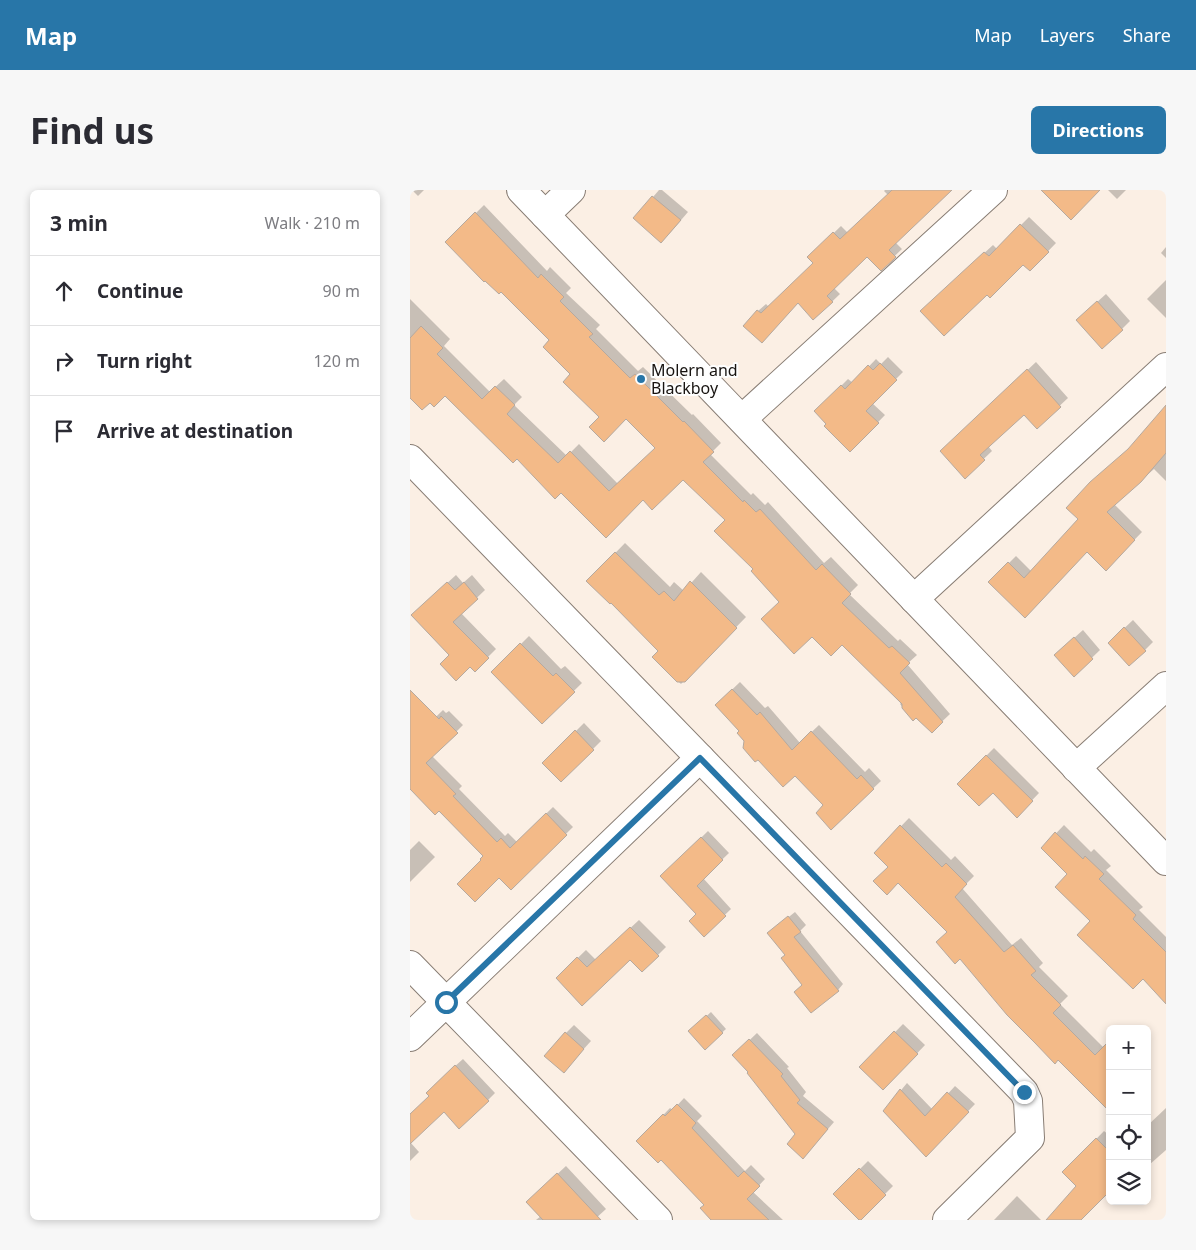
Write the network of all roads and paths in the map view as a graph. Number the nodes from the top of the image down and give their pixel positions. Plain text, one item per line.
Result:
1 (521, 190) edge
2 (571, 190) edge
3 (993, 190) edge
4 (545, 215) junction
5 (1166, 367) edge
6 (742, 420) junction
7 (410, 459) edge
8 (914, 598) junction
9 (1166, 686) edge
10 (700, 758) junction
11 (1076, 768) junction
12 (1166, 861) edge
13 (410, 965) edge
14 (446, 1002) junction
15 (410, 1037) edge
16 (658, 1220) edge
17 (947, 1220) edge

1 - 4 street
2 - 4 street
3 - 6 street
4 - 6 street
5 - 8 street
6 - 8 street
7 - 10 street
8 - 11 street
9 - 11 street
10 - 14 street
10 - 17 street
11 - 12 street
13 - 14 street
14 - 15 street
14 - 16 street

